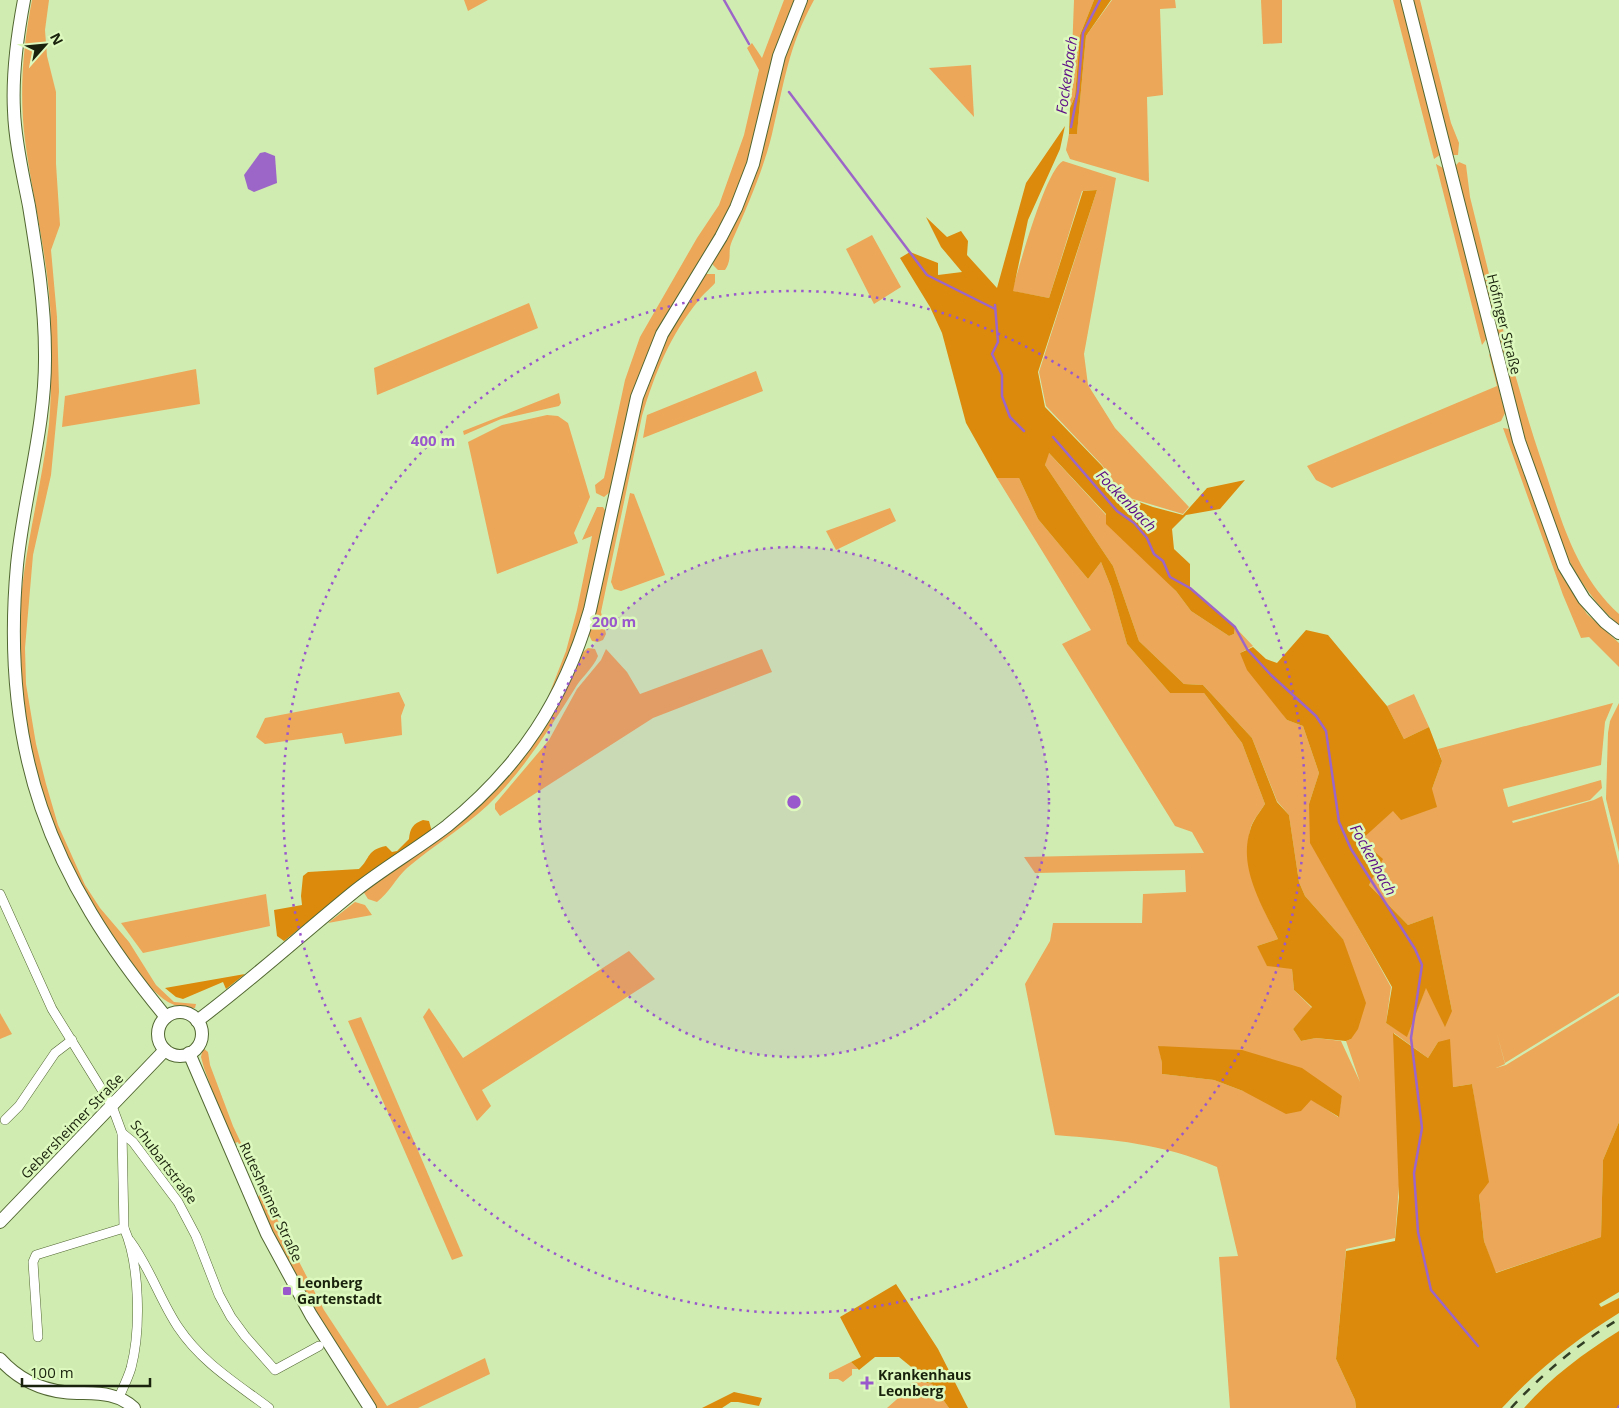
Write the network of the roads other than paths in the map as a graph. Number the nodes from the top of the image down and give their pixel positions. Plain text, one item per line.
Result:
1 (24, 0) edge
2 (801, 0) edge
3 (1407, 0) edge
4 (1619, 633) edge
5 (0, 894) edge
6 (166, 1016) junction
7 (198, 1021) junction
8 (72, 1040) junction
9 (165, 1050) junction
10 (189, 1053) junction
11 (112, 1106) junction
12 (5, 1120) dead end
13 (122, 1133) junction
14 (0, 1222) edge
15 (124, 1228) junction
16 (130, 1241) junction
17 (38, 1336) dead end
18 (319, 1346) dead end
19 (0, 1358) edge
20 (119, 1397) junction
21 (134, 1408) edge
22 (269, 1408) edge
23 (370, 1408) edge

1 - 6 street
2 - 7 street
3 - 4 street, Höfinger Straße
5 - 8 street, Schubartstraße
6 - 7 street
6 - 9 street
7 - 10 street
8 - 11 street, Schubartstraße
8 - 12 street
9 - 10 street
9 - 11 street, Gebersheimer Straße
10 - 23 street, Rutesheimer Straße
11 - 13 street, Schubartstraße
11 - 14 street, Gebersheimer Straße
13 - 15 street
13 - 18 street, Schubartstraße
15 - 16 street
15 - 17 street
16 - 20 street
16 - 22 street
19 - 20 street
20 - 21 street

